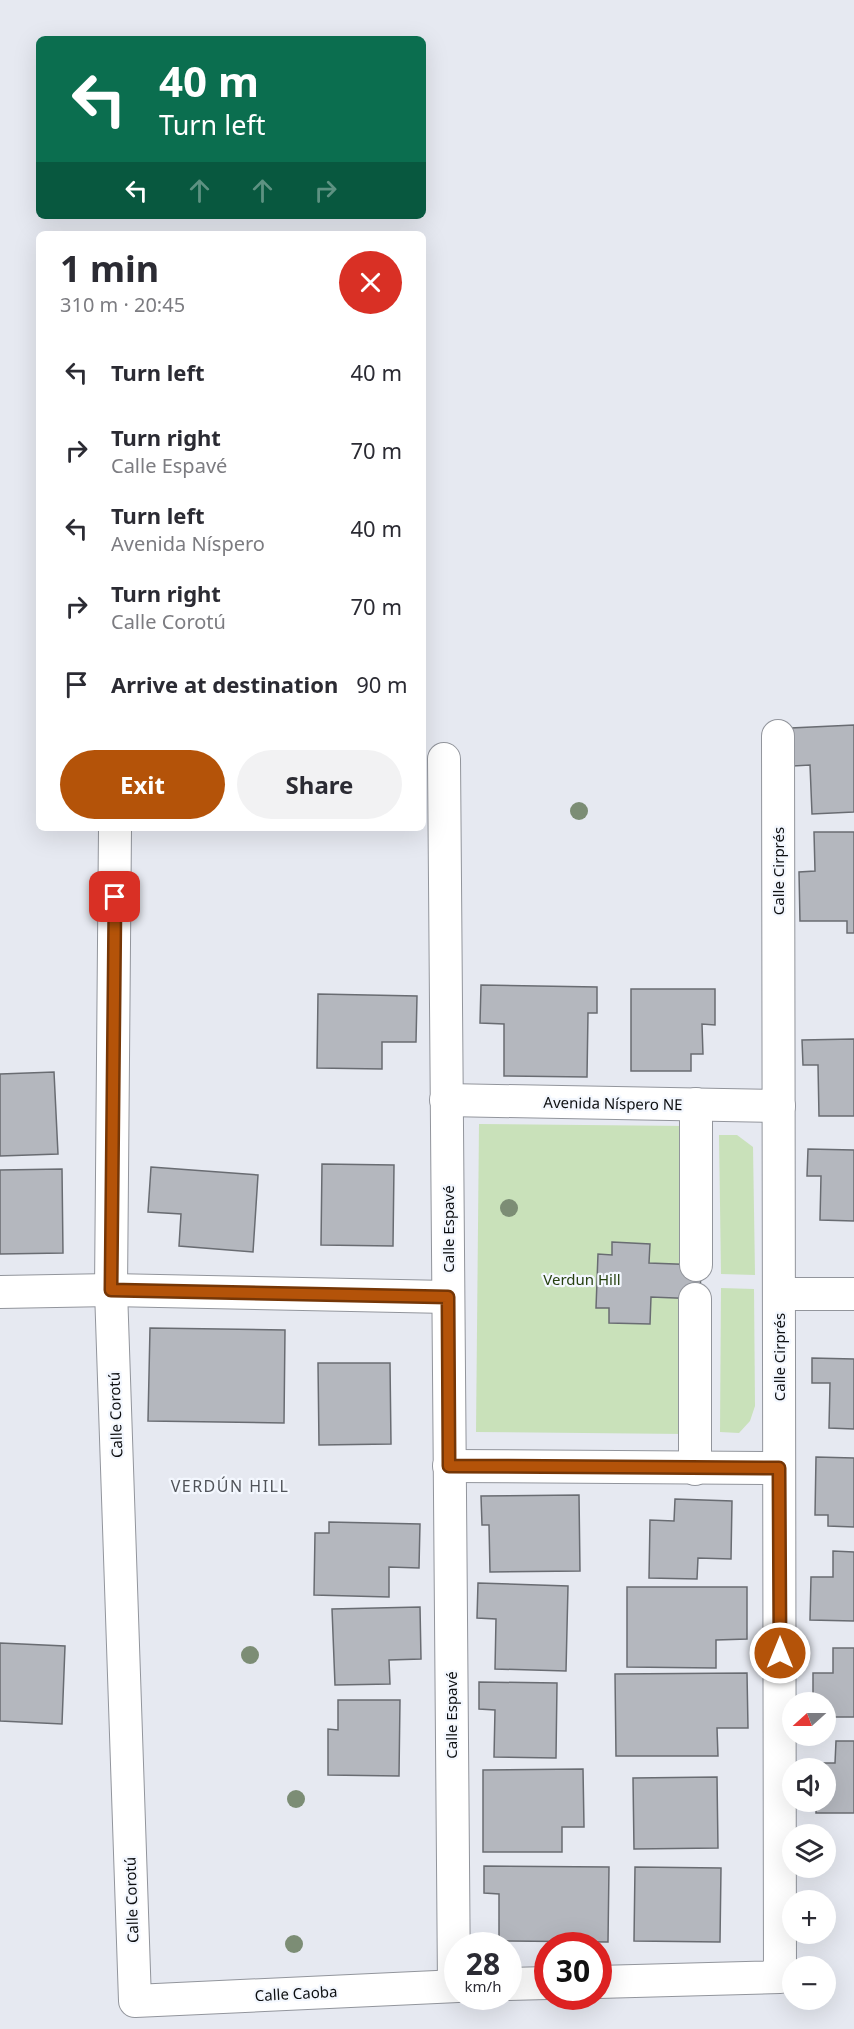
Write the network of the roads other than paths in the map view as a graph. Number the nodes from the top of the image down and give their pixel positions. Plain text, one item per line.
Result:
1 (778, 736) dead end
2 (444, 759) dead end
3 (115, 831) edge
4 (447, 1100) junction
5 (696, 1104) junction
6 (779, 1106) junction
7 (696, 1265) dead end
8 (111, 1290) junction
9 (0, 1292) edge
10 (779, 1294) junction
11 (854, 1294) edge
12 (448, 1297) junction
13 (695, 1299) dead end
14 (449, 1466) junction
15 (779, 1468) junction
16 (694, 1469) junction
17 (455, 1932) edge
18 (612, 1982) edge
19 (444, 1987) edge
20 (135, 2001) joint

1 - 6 street, Calle Cirprés
2 - 4 street, Calle Espavé
3 - 8 street, Calle Corotú
4 - 5 street, Avenida Níspero NE
4 - 12 street, Calle Espavé
5 - 6 street, Avenida Níspero NE
5 - 7 street
6 - 10 street, Calle Cirprés
8 - 9 street
8 - 12 street
8 - 20 street, Calle Corotú
10 - 11 street
10 - 15 street, Calle Cirprés
12 - 14 street, Calle Espavé
13 - 16 street
14 - 16 street
14 - 17 street, Calle Espavé
15 - 16 street
15 - 18 street, Calle Cirprés
19 - 20 street, Calle Caoba

